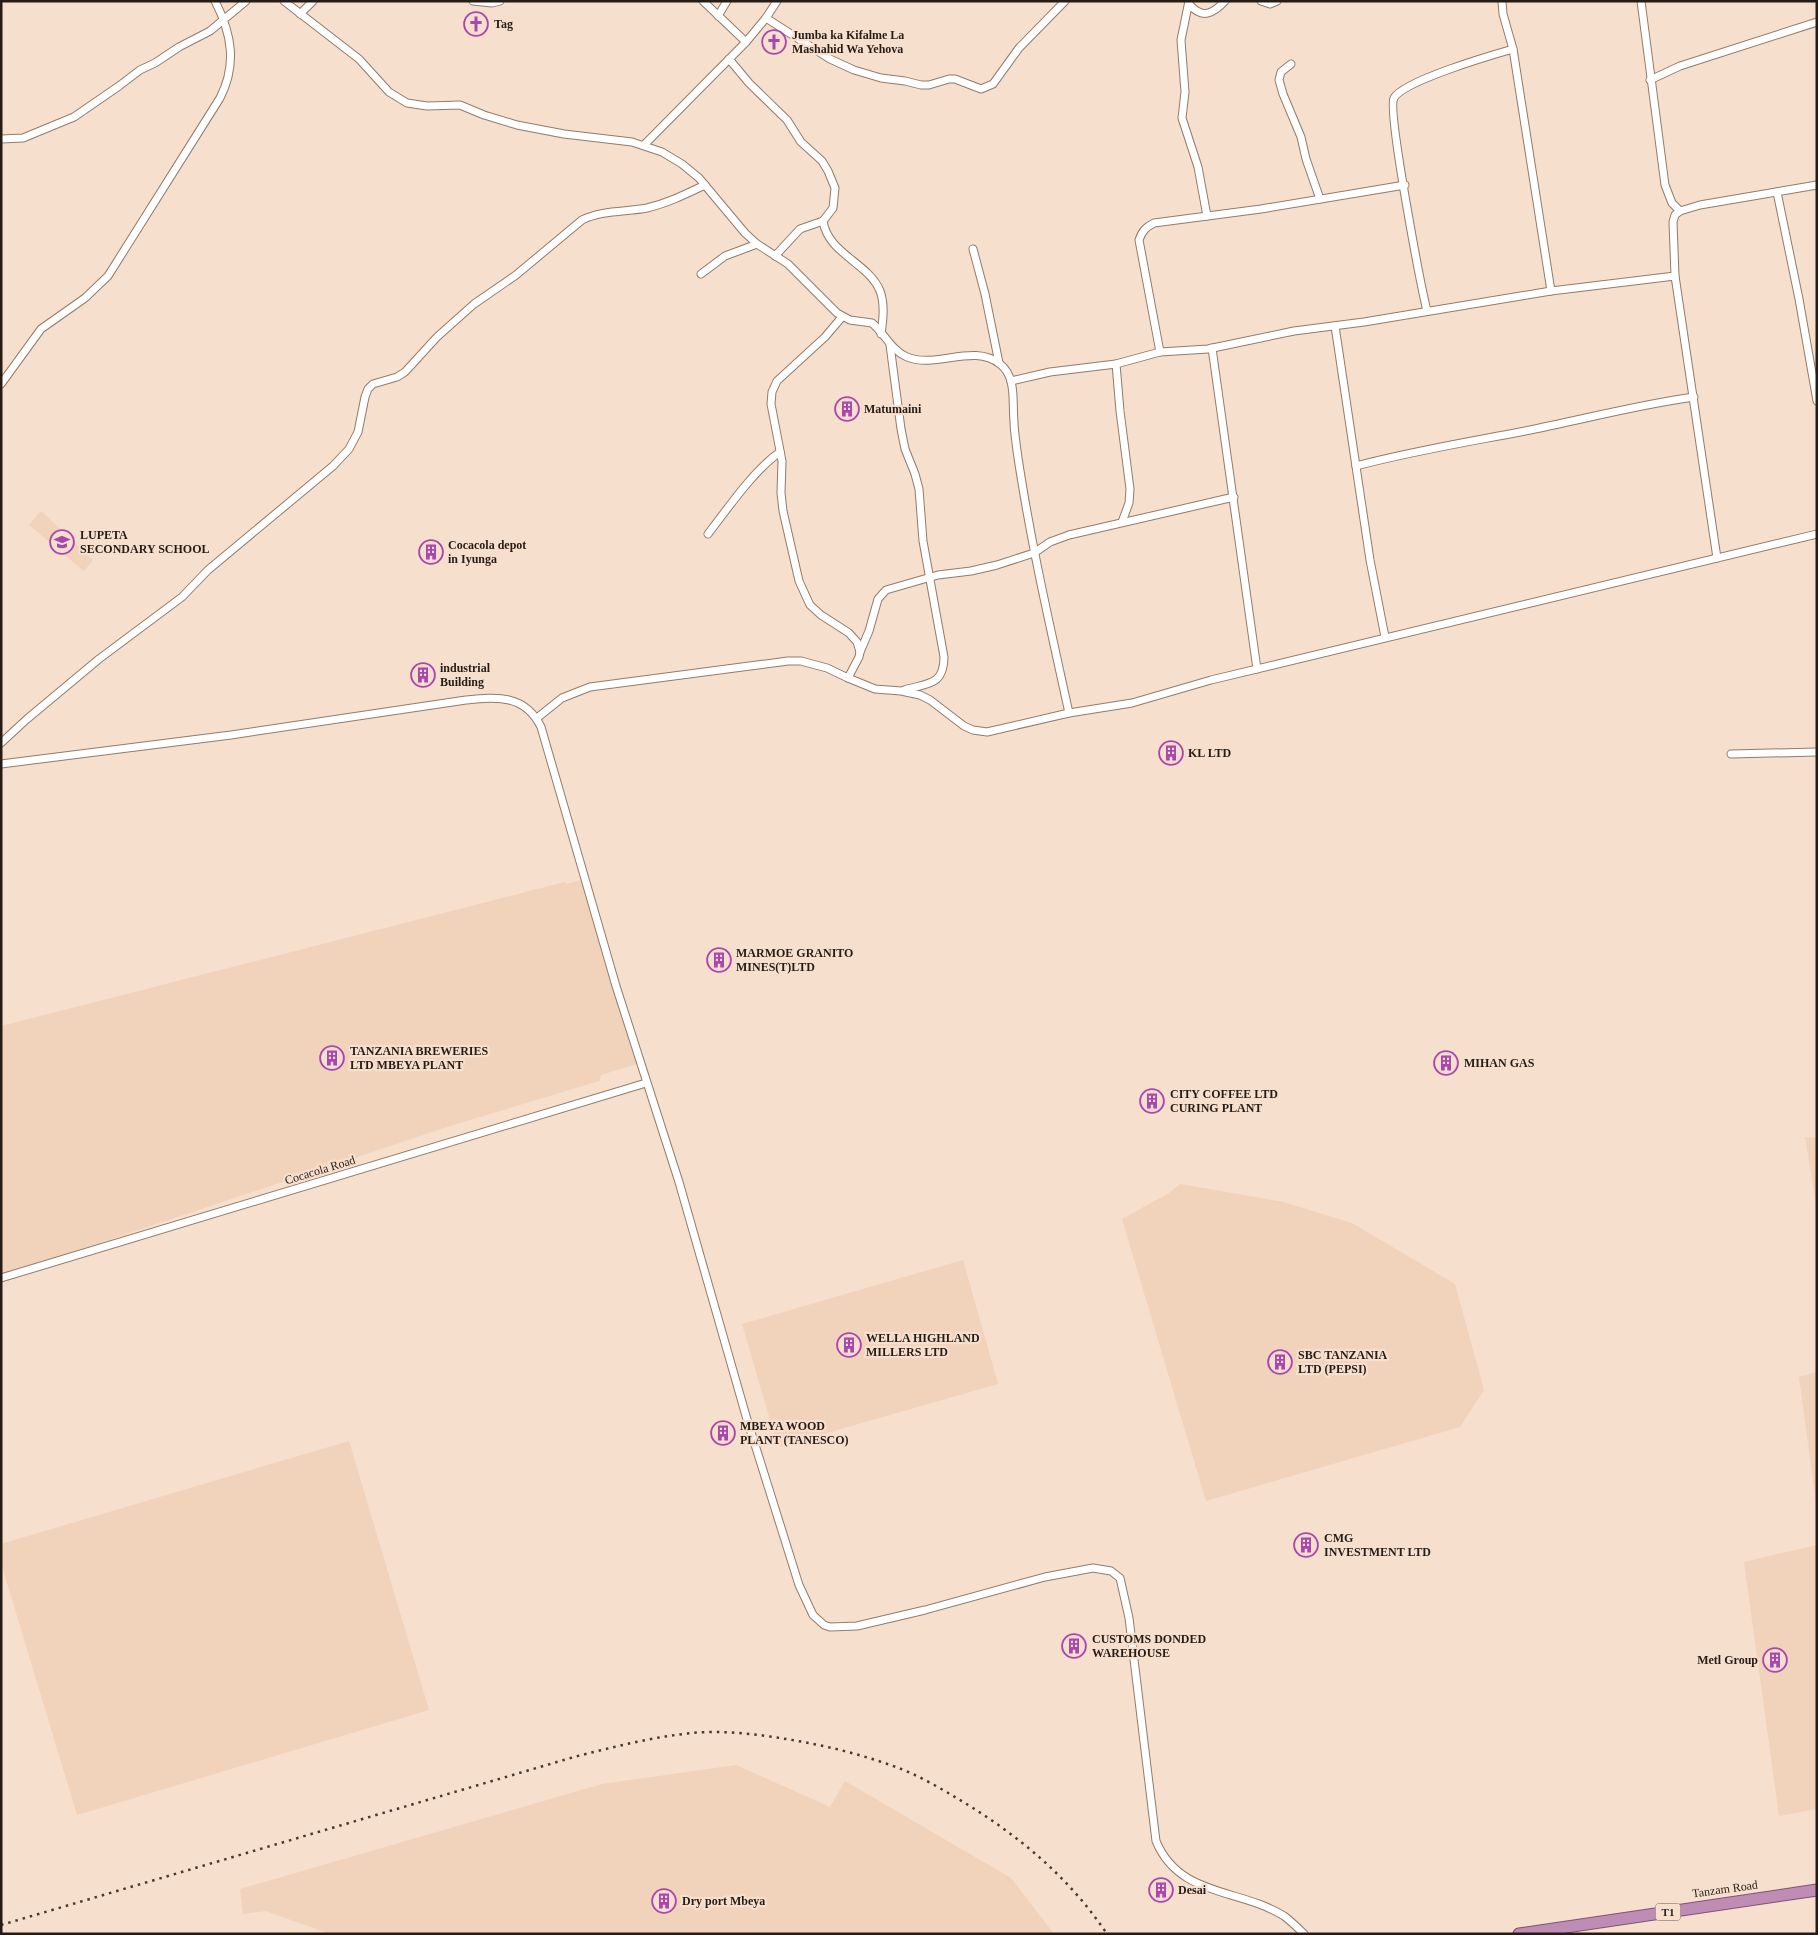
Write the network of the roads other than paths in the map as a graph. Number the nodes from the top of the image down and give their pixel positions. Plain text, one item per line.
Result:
1 (215, 1) edge
2 (246, 1) edge
3 (284, 1) edge
4 (313, 1) edge
5 (473, 1) edge
6 (500, 1) edge
7 (703, 1) edge
8 (727, 1) edge
9 (777, 1) edge
10 (1065, 1) edge
11 (1225, 1) edge
12 (1261, 1) edge
13 (1277, 1) edge
14 (1502, 1) edge
15 (1641, 1) edge
16 (1189, 3) edge
17 (300, 14) junction
18 (718, 16) junction
19 (766, 18) junction
20 (224, 20) junction
21 (1817, 22) edge
22 (746, 42) junction
23 (1512, 49) junction
24 (729, 59) junction
25 (1291, 64) dead end
26 (1650, 80) junction
27 (1, 139) edge
28 (644, 145) junction
29 (705, 184) junction
30 (1404, 185) junction
31 (1817, 185) edge
32 (1777, 192) junction
33 (1320, 199) junction
34 (1680, 212) junction
35 (1207, 216) junction
36 (823, 221) junction
37 (757, 244) junction
38 (973, 249) dead end
39 (775, 256) junction
40 (700, 274) dead end
41 (1675, 276) junction
42 (1551, 291) junction
43 (1427, 311) junction
44 (842, 316) junction
45 (1335, 326) junction
46 (882, 334) junction
47 (890, 344) junction
48 (1212, 348) junction
49 (1160, 352) junction
50 (999, 363) junction
51 (1116, 364) junction
52 (1011, 381) junction
53 (1, 384) edge
54 (1694, 397) junction
55 (1817, 402) edge
56 (780, 452) junction
57 (1356, 466) junction
58 (1234, 497) junction
59 (1122, 522) junction
60 (708, 534) dead end
61 (1817, 534) edge
62 (1034, 553) junction
63 (1716, 558) junction
64 (930, 577) junction
65 (1385, 637) junction
66 (860, 652) junction
67 (1257, 669) junction
68 (848, 678) junction
69 (901, 691) junction
70 (1069, 713) junction
71 (537, 718) junction
72 (1, 743) edge
73 (1817, 752) edge
74 (1732, 754) dead end
75 (1, 764) edge
76 (646, 1083) junction
77 (1, 1278) edge
78 (1817, 1890) edge
79 (1304, 1934) edge
80 (1519, 1934) edge

1 - 20 street
2 - 20 street
3 - 17 street
4 - 17 street
5 - 6 street
7 - 18 street
8 - 18 street
9 - 19 street
10 - 19 street
11 - 16 street
12 - 13 street
14 - 23 street
15 - 26 street
16 - 35 street
17 - 28 street
18 - 22 street
19 - 22 street
20 - 27 street
20 - 53 street
21 - 26 street
22 - 24 street
23 - 30 street
23 - 42 street
24 - 28 street
24 - 36 street
25 - 33 street
26 - 34 street
28 - 29 street
29 - 37 street
29 - 72 street
30 - 33 street
30 - 43 street
31 - 32 street
32 - 34 street
32 - 55 street
33 - 35 street
34 - 41 street
35 - 49 street
36 - 39 street
36 - 46 street
37 - 39 street
37 - 40 street
38 - 50 street
39 - 44 street
41 - 42 street
41 - 54 street
42 - 43 street
43 - 45 street
44 - 46 street
44 - 56 street
45 - 48 street
45 - 57 street
46 - 47 street
47 - 50 street
47 - 64 street
48 - 49 street
48 - 58 street
49 - 51 street
50 - 52 street
51 - 52 street
51 - 59 street
52 - 62 street
54 - 57 street
54 - 63 street
56 - 60 street
56 - 66 street
57 - 65 street
58 - 59 street
58 - 67 street
59 - 62 street
61 - 63 street
62 - 64 street
62 - 70 street
63 - 65 street
64 - 66 street
64 - 69 street
65 - 67 street
66 - 68 street
67 - 70 street
68 - 69 street
68 - 71 street
69 - 70 street
71 - 75 street
71 - 76 street
73 - 74 street
76 - 77 street, Cocacola Road
76 - 79 street
78 - 80 highway, Tanzam Road / T1

